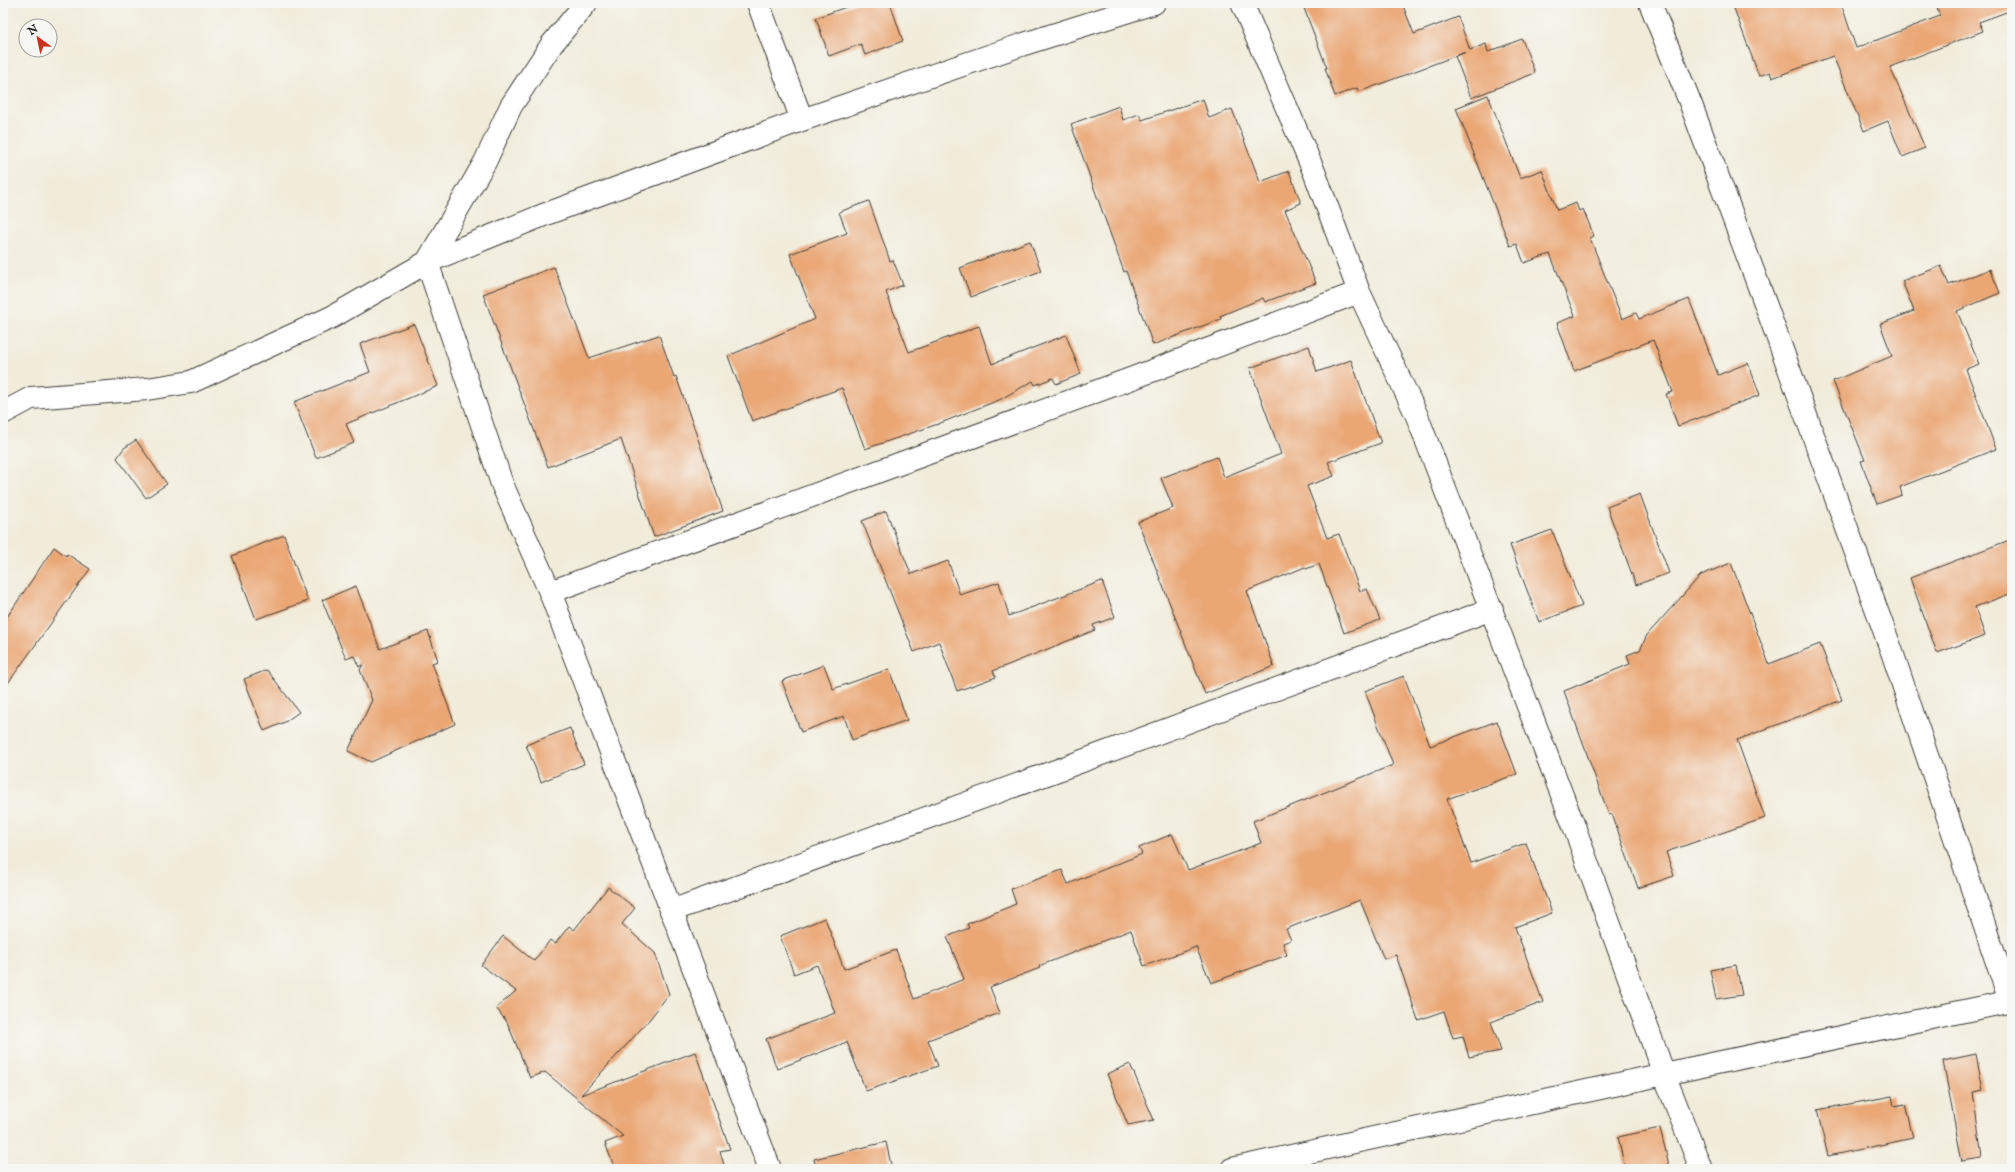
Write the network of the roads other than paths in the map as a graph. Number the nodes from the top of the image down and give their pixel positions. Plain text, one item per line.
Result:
1 (586, 3) edge
2 (758, 3) edge
3 (1154, 3) edge
4 (1242, 3) edge
5 (1650, 3) edge
6 (802, 120) junction
7 (427, 262) junction
8 (1360, 292) junction
9 (3, 413) edge
10 (550, 592) junction
11 (1492, 609) junction
12 (671, 910) junction
13 (2011, 1001) edge
14 (1664, 1074) junction
15 (770, 1169) edge
16 (1232, 1169) edge
17 (1701, 1169) edge

1 - 7 street
2 - 6 street
3 - 6 street
4 - 8 street
5 - 13 street
6 - 7 street
7 - 9 street
7 - 10 street
8 - 10 street
8 - 11 street
10 - 12 street
11 - 12 street
11 - 14 street
12 - 15 street
13 - 14 street
14 - 16 street
14 - 17 street

